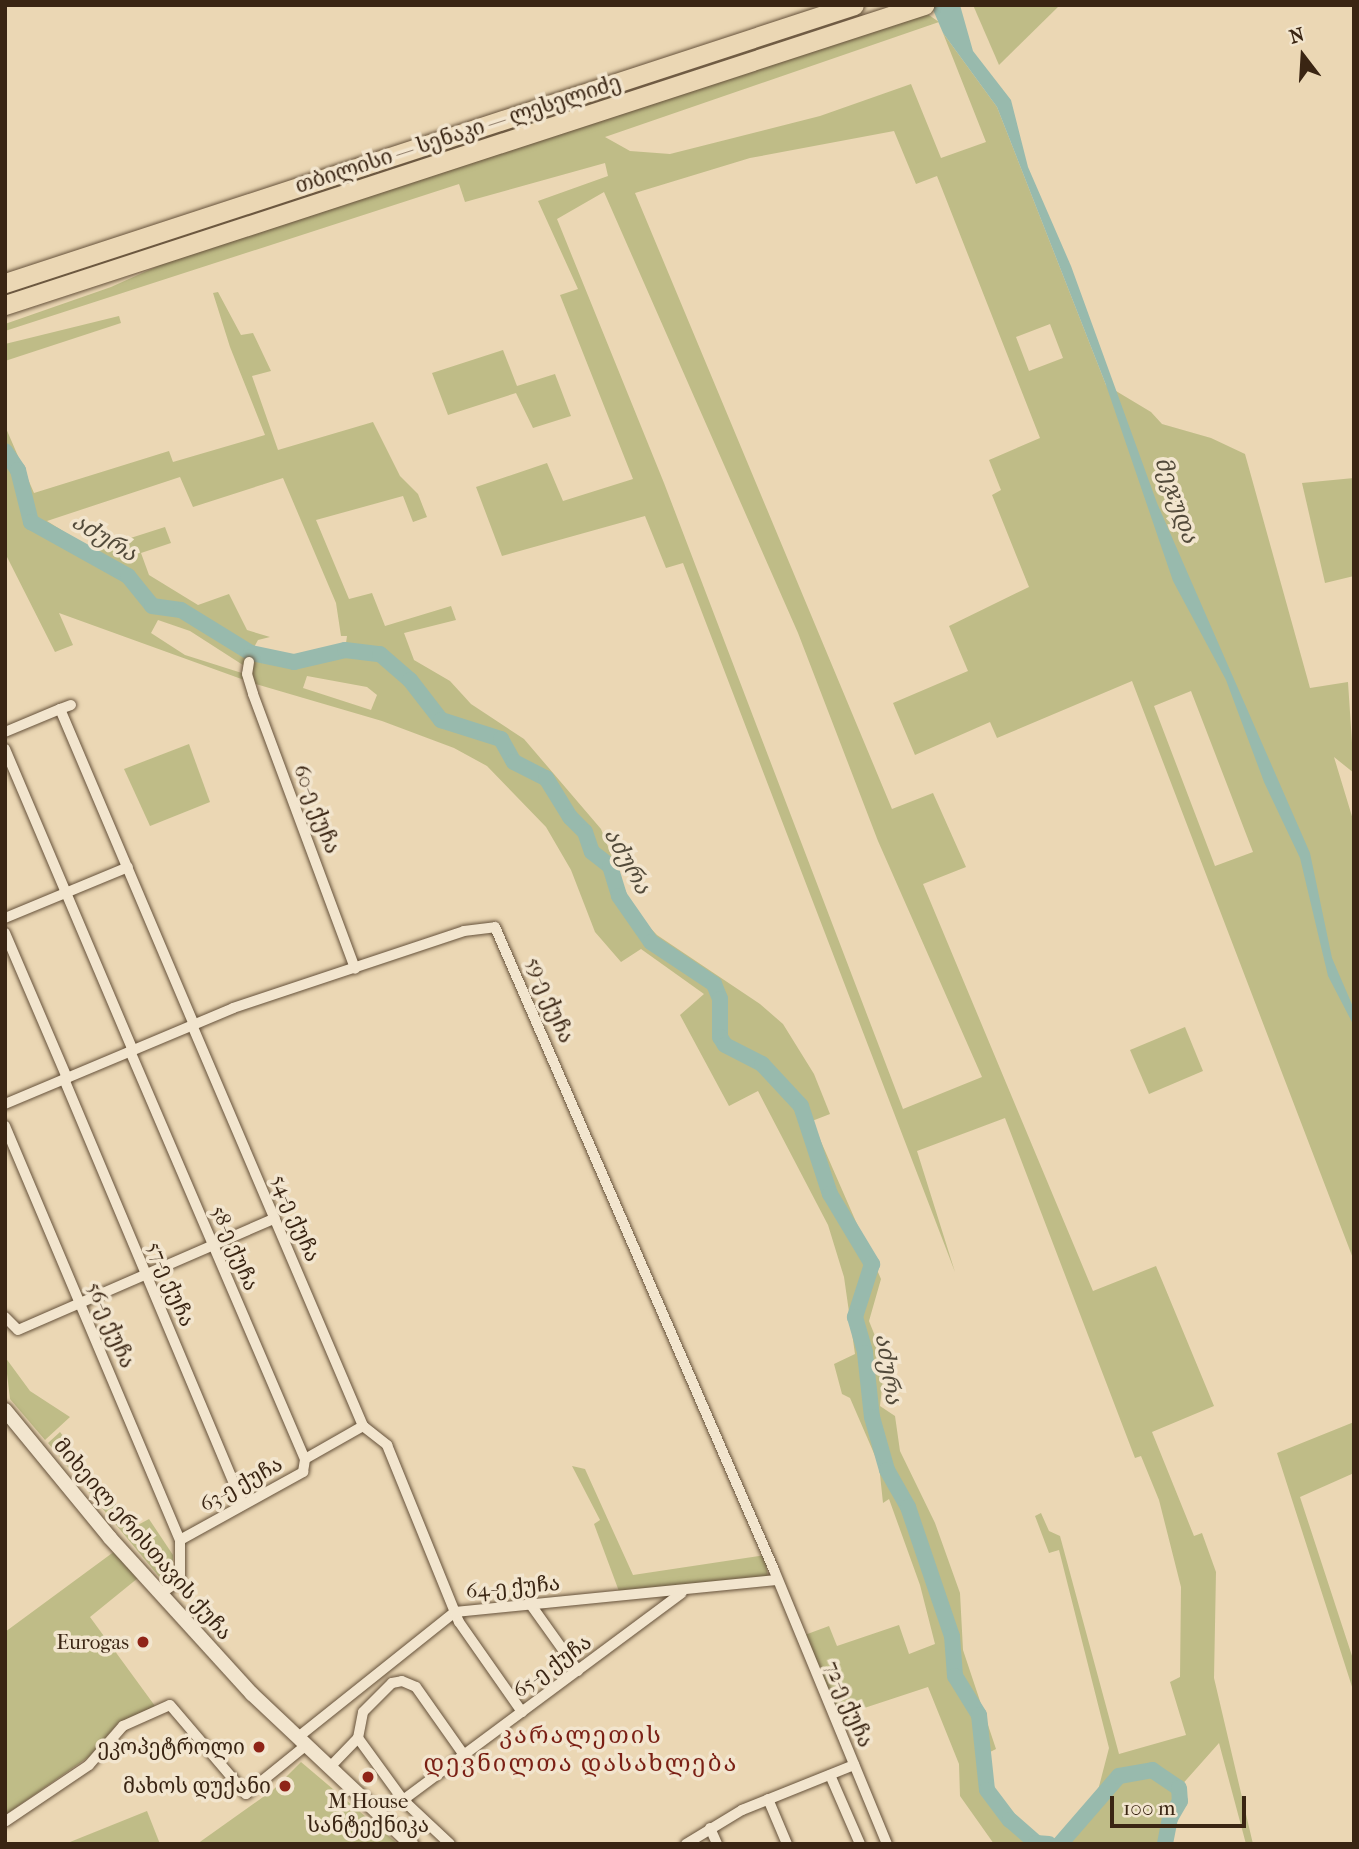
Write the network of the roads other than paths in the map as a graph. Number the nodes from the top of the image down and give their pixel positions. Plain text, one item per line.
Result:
1 (855, 5) edge
2 (923, 6) edge
3 (107, 271) junction
4 (5, 283) edge
5 (5, 304) edge
6 (5, 318) edge
7 (249, 662) dead end
8 (5, 732) edge
9 (5, 749) edge
10 (128, 867) junction
11 (66, 893) junction
12 (5, 918) edge
13 (5, 933) edge
14 (355, 969) junction
15 (193, 1024) junction
16 (132, 1051) junction
17 (65, 1079) junction
18 (5, 1104) edge
19 (5, 1126) edge
20 (275, 1218) junction
21 (213, 1245) junction
22 (146, 1274) junction
23 (80, 1303) junction
24 (5, 1317) edge
25 (5, 1410) edge
26 (363, 1426) junction
27 (305, 1459) junction
28 (243, 1504) junction
29 (180, 1539) junction
30 (775, 1575) junction
31 (163, 1592) junction
32 (683, 1592) junction
33 (531, 1605) junction
34 (455, 1612) junction
35 (383, 1670) junction
36 (578, 1671) junction
37 (392, 1683) junction
38 (522, 1712) junction
39 (358, 1738) junction
40 (301, 1742) junction
41 (464, 1755) junction
42 (854, 1765) junction
43 (330, 1768) junction
44 (830, 1775) junction
45 (768, 1799) junction
46 (403, 1800) junction
47 (6, 1821) edge
48 (710, 1828) junction
49 (411, 1844) edge
50 (450, 1844) edge
51 (686, 1844) edge
52 (717, 1844) edge
53 (787, 1844) edge
54 (860, 1844) edge
55 (887, 1844) edge

1 - 4 highway, თბილისი — სენაკი — ლესელიძე
2 - 3 highway, თბილისი — სენაკი — ლესელიძე
3 - 5 highway, თბილისი — სენაკი — ლესელიძე
3 - 6 highway
7 - 14 street, 60-ე ქუჩა
8 - 10 street, 54-ე ქუჩა
9 - 11 street, 58-ე ქუჩა
10 - 11 street
10 - 15 street, 54-ე ქუჩა
11 - 12 street
11 - 16 street, 58-ე ქუჩა
13 - 17 street, 57-ე ქუჩა
14 - 15 street, 59-ე ქუჩა
14 - 30 street, 59-ე ქუჩა
15 - 16 street, 59-ე ქუჩა
15 - 20 street, 54-ე ქუჩა
16 - 17 street, 59-ე ქუჩა
16 - 21 street, 58-ე ქუჩა
17 - 18 street, 59-ე ქუჩა
17 - 22 street, 57-ე ქუჩა
19 - 23 street, 56-ე ქუჩა
20 - 21 street
20 - 26 street, 54-ე ქუჩა
21 - 22 street
21 - 27 street, 58-ე ქუჩა
22 - 23 street
22 - 28 street, 57-ე ქუჩა
23 - 24 street
23 - 29 street, 56-ე ქუჩა
25 - 31 main road, მიხეილ ერისთავის ქუჩა
26 - 27 street, 63-ე ქუჩა
26 - 34 street
27 - 28 street, 63-ე ქუჩა
28 - 29 street, 63-ე ქუჩა
29 - 31 street
30 - 32 street, 64-ე ქუჩა
30 - 42 street, 72-ე ქუჩა
31 - 40 main road, მიხეილ ერისთავის ქუჩა
32 - 33 street, 64-ე ქუჩა
32 - 36 street, 65-ე ქუჩა
33 - 34 street, 64-ე ქუჩა
33 - 36 street
34 - 35 street, 64-ე ქუჩა
34 - 38 street
35 - 37 street
35 - 40 street, 64-ე ქუჩა
36 - 38 street, 65-ე ქუჩა
37 - 39 street
37 - 41 street
38 - 41 street, 65-ე ქუჩა
39 - 43 street
39 - 46 street
40 - 43 main road, მიხეილ ერისთავის ქუჩა
40 - 47 street, 64-ე ქუჩა
41 - 46 street, 65-ე ქუჩა
42 - 44 street
42 - 55 street, 72-ე ქუჩა
43 - 49 main road, მიხეილ ერისთავის ქუჩა
44 - 45 street
44 - 54 street
45 - 48 street
45 - 53 street
46 - 50 street
48 - 51 street
48 - 52 street

